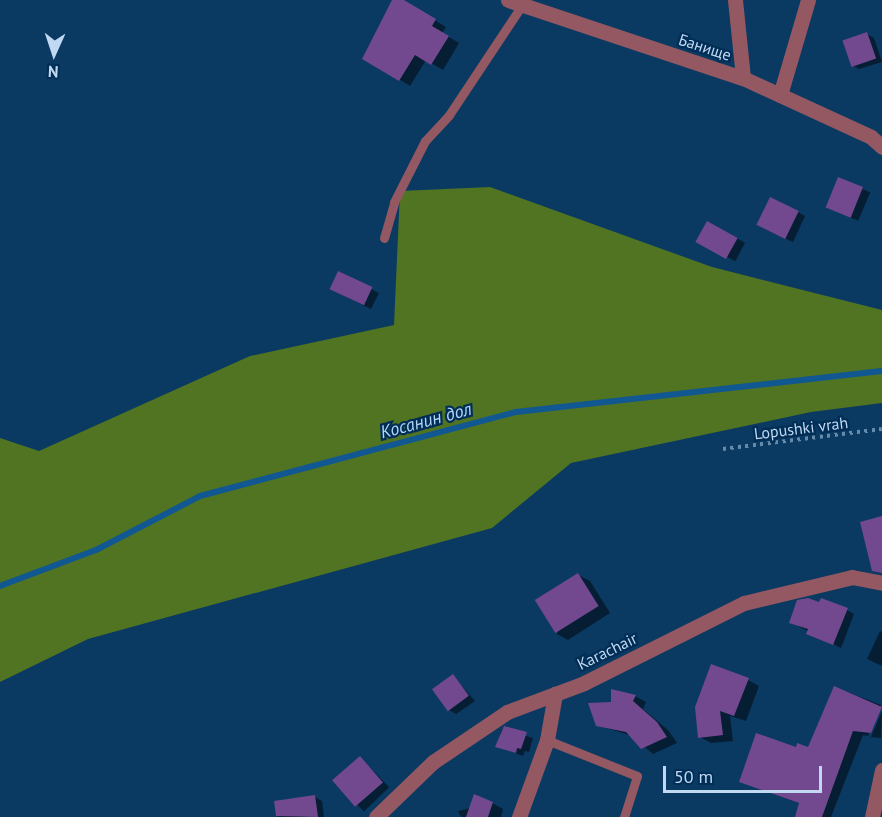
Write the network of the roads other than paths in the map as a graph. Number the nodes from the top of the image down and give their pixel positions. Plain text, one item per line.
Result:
1 (735, 0) edge
2 (808, 0) edge
3 (515, 3) edge
4 (743, 78) junction
5 (780, 95) junction
6 (878, 138) edge
7 (384, 238) dead end
8 (882, 583) edge
9 (555, 694) junction
10 (547, 740) junction
11 (882, 770) edge
12 (376, 817) edge
13 (519, 817) edge
14 (624, 817) edge
15 (872, 817) edge

1 - 4 street
2 - 5 street
3 - 4 street, Банище
3 - 7 lane
4 - 5 street, Банище
5 - 6 street, Банище
8 - 9 street, Karachair
9 - 10 street
9 - 12 street, Karachair
10 - 13 street
10 - 14 lane
11 - 15 street

